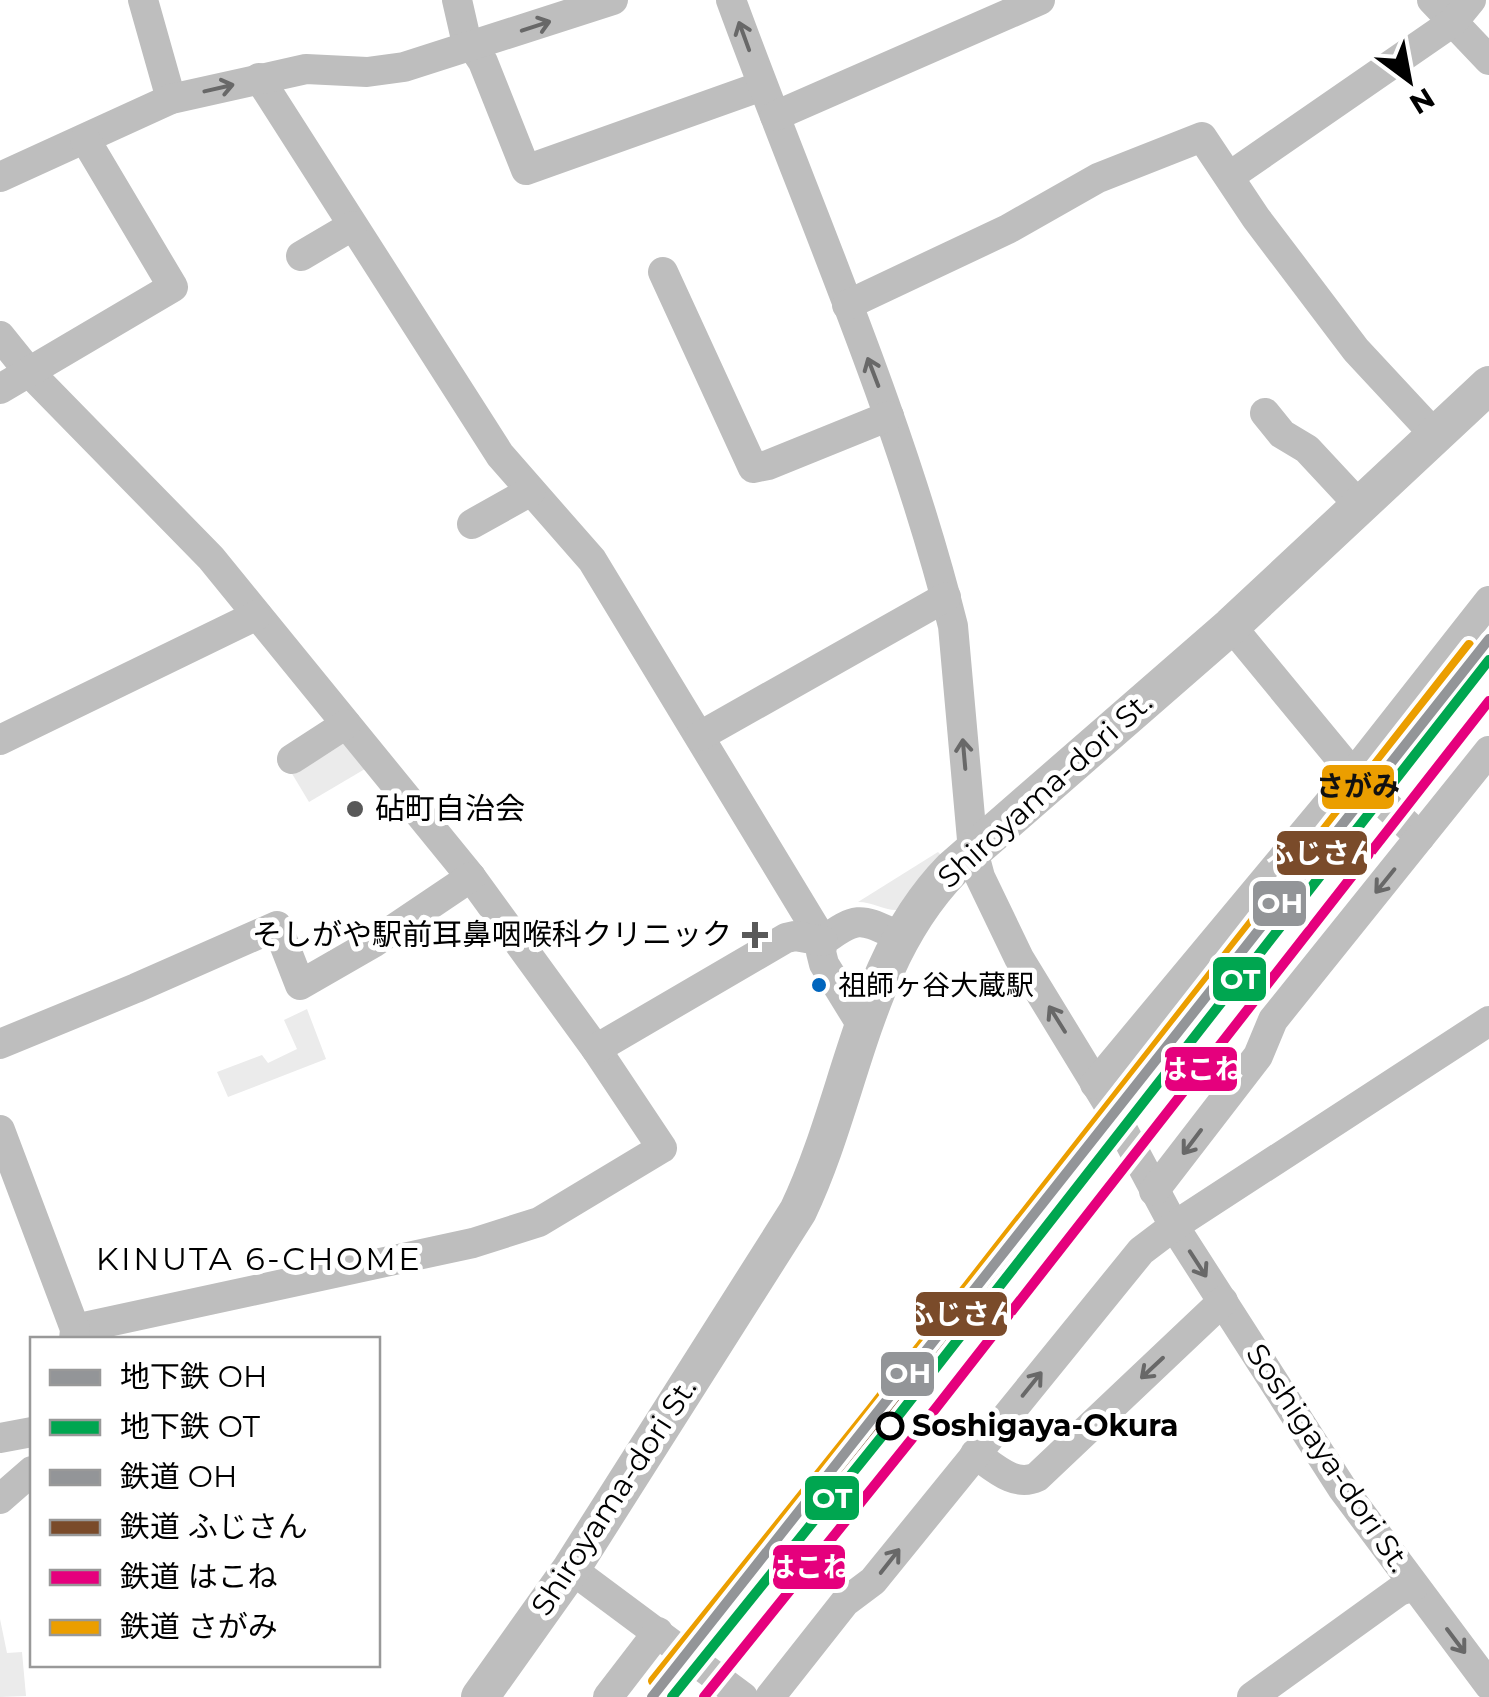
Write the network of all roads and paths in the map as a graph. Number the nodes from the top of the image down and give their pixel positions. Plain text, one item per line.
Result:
1 (143, 0) edge
2 (456, 0) edge
3 (613, 0) edge
4 (731, 0) edge
5 (1040, 0) edge
6 (1452, 7) edge
7 (472, 47) junction
8 (1489, 60) edge
9 (259, 78) junction
10 (762, 86) junction
11 (170, 99) junction
12 (774, 116) junction
13 (85, 138) junction
14 (1230, 176) junction
15 (0, 177) edge
16 (352, 226) junction
17 (301, 256) dead end
18 (663, 272) dead end
19 (847, 305) junction
20 (0, 336) edge
21 (29, 372) junction
22 (1489, 385) edge
23 (0, 389) edge
24 (1265, 413) dead end
25 (890, 416) junction
26 (1436, 436) junction
27 (531, 491) junction
28 (1362, 507) junction
29 (472, 524) dead end
30 (946, 597) junction
31 (1489, 601) edge
32 (257, 615) junction
33 (1231, 626) junction
34 (346, 724) junction
35 (700, 736) junction
36 (0, 740) edge
37 (1489, 750) edge
38 (292, 759) dead end
39 (1353, 774) junction
40 (1420, 837) junction
41 (972, 852) junction
42 (471, 877) junction
43 (900, 937) junction
44 (823, 941) junction
45 (1489, 1021) edge
46 (864, 1029) junction
47 (0, 1044) edge
48 (596, 1049) junction
49 (1096, 1084) junction
50 (2, 1144) edge
51 (1154, 1191) junction
52 (1174, 1226) junction
53 (1223, 1301) junction
54 (75, 1334) edge
55 (30, 1432) edge
56 (0, 1438) edge
57 (974, 1454) junction
58 (30, 1473) edge
59 (0, 1499) edge
60 (570, 1569) junction
61 (1414, 1586) junction
62 (658, 1632) junction
63 (1489, 1685) edge
64 (775, 1691) edge
65 (480, 1697) edge
66 (608, 1697) edge
67 (742, 1697) edge
68 (1252, 1697) edge

1 - 11 street
2 - 7 street
7 -> 3 street
10 -> 4 street, Soshigaya-dori St.
5 - 12 street
6 - 8 street
6 - 14 street
7 - 9 street
7 - 10 street
11 -> 9 street
9 - 16 street
10 - 12 street, Soshigaya-dori St.
11 - 13 street
12 - 19 street, Soshigaya-dori St.
13 - 15 street
13 - 21 street
14 - 19 street
14 - 26 street
16 - 17 street
16 - 27 street
18 - 25 street
25 -> 19 street, Soshigaya-dori St.
20 - 21 street
21 - 23 street
21 - 32 street
22 - 26 street, Shiroyama-dori St.
24 - 28 street
25 - 30 street, Soshigaya-dori St.
26 - 28 street, Shiroyama-dori St.
27 - 29 street
27 - 35 street
28 - 33 street, Shiroyama-dori St.
30 - 35 street
41 -> 30 street, Soshigaya-dori St.
31 - 39 street
32 - 34 street
32 - 36 street
33 - 39 street
33 - 41 street, Shiroyama-dori St.
34 - 38 street
34 - 42 street
35 - 44 street
37 - 40 street
39 - 40 street
39 - 49 street
40 -> 51 street
41 - 43 street, Shiroyama-dori St.
49 -> 41 street, Soshigaya-dori St.
42 - 47 street
42 - 48 street
43 - 44 street
43 - 46 street, Shiroyama-dori St.
44 - 46 street
44 - 48 street
45 - 52 street
46 - 60 street, Shiroyama-dori St.
48 - 54 street
49 - 51 street, Soshigaya-dori St.
50 - 54 street
51 - 52 street, Soshigaya-dori St.
52 -> 53 street, Soshigaya-dori St.
57 -> 52 street
53 -> 57 street
53 - 61 street, Soshigaya-dori St.
55 - 56 street
64 -> 57 street
58 - 59 street
60 - 62 street
60 - 65 street, Shiroyama-dori St.
61 -> 63 street, Soshigaya-dori St.
61 - 68 street
62 - 66 street
62 - 67 street

